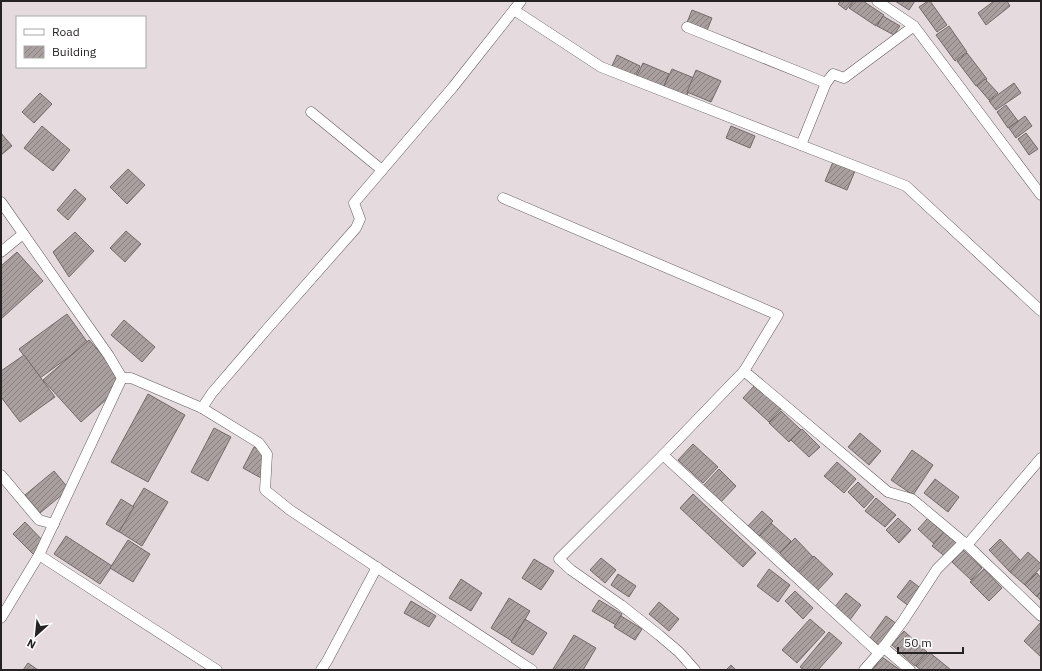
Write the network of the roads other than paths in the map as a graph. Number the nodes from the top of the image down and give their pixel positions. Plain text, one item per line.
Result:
1 (521, 1) edge
2 (877, 1) edge
3 (514, 10) junction
4 (914, 26) junction
5 (687, 27) dead end
6 (826, 82) junction
7 (312, 112) dead end
8 (801, 145) junction
9 (382, 170) junction
10 (1041, 195) edge
11 (503, 198) dead end
12 (1, 202) edge
13 (23, 234) junction
14 (1, 252) edge
15 (1041, 311) edge
16 (744, 371) junction
17 (122, 378) junction
18 (202, 408) junction
19 (663, 455) junction
20 (1041, 458) edge
21 (1, 475) edge
22 (54, 524) junction
23 (966, 544) junction
24 (39, 556) junction
25 (376, 567) junction
26 (1041, 616) edge
27 (1, 618) edge
28 (881, 650) junction
29 (217, 670) edge
30 (321, 670) edge
31 (532, 670) edge
32 (695, 670) edge
33 (864, 670) edge
34 (910, 670) edge

1 - 3 street
2 - 4 street
3 - 8 street
3 - 9 street
4 - 6 street
4 - 10 street
5 - 6 street
6 - 8 street
7 - 9 street
8 - 15 street
9 - 18 street
11 - 16 street
12 - 13 street
13 - 14 street
13 - 17 street
16 - 19 street
16 - 23 street
17 - 18 street
17 - 22 street
18 - 25 street
19 - 28 street
19 - 32 street
20 - 23 street
21 - 22 street
22 - 24 street
23 - 26 street
23 - 28 street
24 - 27 street
24 - 29 street
25 - 30 street
25 - 31 street
28 - 33 street
28 - 34 street

